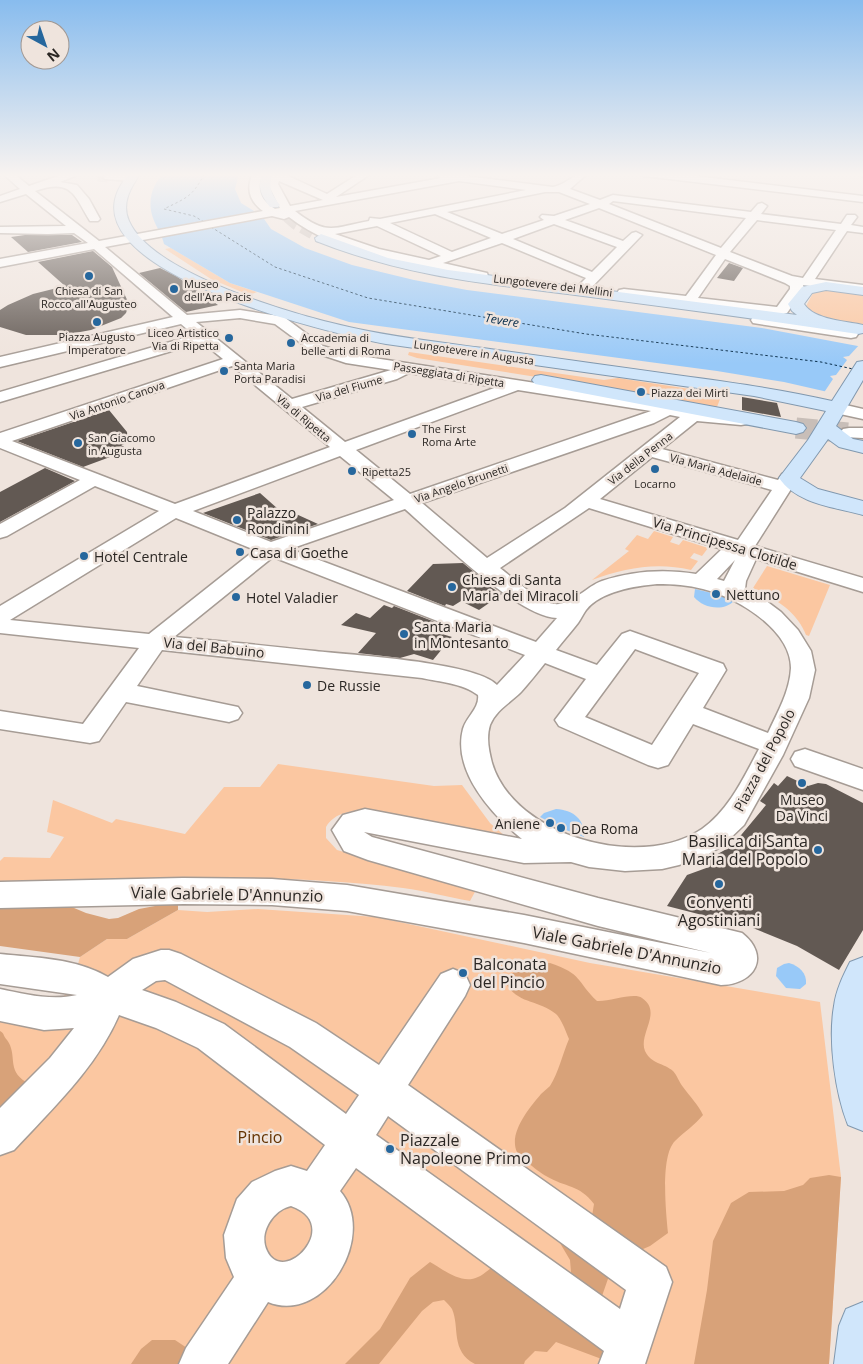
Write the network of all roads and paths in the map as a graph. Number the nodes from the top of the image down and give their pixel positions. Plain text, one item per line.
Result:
1 (79, 237) edge
2 (83, 237) edge
3 (85, 237) edge
4 (99, 237) edge
5 (138, 237) edge
6 (308, 237) tunnel mouth
7 (326, 237) tunnel mouth
8 (327, 237) tunnel mouth
9 (398, 237) edge
10 (410, 237) edge
11 (498, 237) edge
12 (505, 237) edge
13 (600, 237) edge
14 (635, 237) edge
15 (685, 237) edge
16 (737, 237) edge
17 (835, 237) edge
18 (131, 238) junction
19 (501, 238) junction
20 (38, 242) dead end
21 (356, 246) junction
22 (625, 246) junction
23 (724, 252) junction
24 (451, 256) junction
25 (0, 263) edge
26 (426, 265) junction
27 (594, 277) junction
28 (478, 279) junction
29 (798, 282) junction
30 (581, 290) junction
31 (863, 290) edge
32 (689, 301) junction
33 (705, 307) junction
34 (271, 310) junction
35 (185, 320) junction
36 (837, 326) junction
37 (854, 332) joint
38 (204, 336) junction
39 (372, 337) junction
40 (234, 360) junction
41 (0, 361) edge
42 (863, 366) edge
43 (407, 368) junction
44 (517, 385) junction
45 (26, 389) junction
46 (2, 393) edge
47 (290, 405) junction
48 (838, 405) junction
49 (79, 412) junction
50 (660, 414) junction
51 (863, 414) edge
52 (690, 419) junction
53 (758, 422) junction
54 (825, 427) junction
55 (796, 428) tunnel mouth
56 (857, 438) edge
57 (813, 446) junction
58 (3, 449) edge
59 (341, 449) junction
60 (649, 451) junction
61 (88, 483) dead end
62 (786, 483) junction
63 (819, 496) junction
64 (586, 501) junction
65 (407, 502) junction
66 (773, 505) junction
67 (863, 508) edge
68 (174, 511) junction
69 (0, 532) edge
70 (743, 548) junction
71 (270, 549) junction
72 (486, 568) junction
73 (701, 581) junction
74 (863, 585) edge
75 (515, 590) joint
76 (733, 591) junction
77 (576, 606) junction
78 (0, 616) edge
79 (0, 626) edge
80 (156, 642) junction
81 (540, 652) junction
82 (602, 676) junction
83 (121, 692) junction
84 (489, 705) junction
85 (687, 712) junction
86 (229, 713) dead end
87 (0, 720) edge
88 (760, 740) dead end
89 (805, 759) dead end
90 (863, 780) edge
91 (573, 851) junction
92 (0, 895) edge
93 (0, 969) edge
94 (863, 974) edge
95 (453, 985) dead end
96 (110, 996) junction
97 (0, 1005) edge
98 (383, 1090) junction
99 (863, 1110) edge
100 (0, 1136) edge
101 (350, 1140) junction
102 (316, 1193) junction
103 (260, 1276) junction
104 (863, 1326) edge
105 (626, 1354) edge
106 (206, 1358) edge
107 (859, 1364) edge

1 - 20 street
2 - 25 street
3 - 35 street, Via di Ripetta
4 - 18 street
5 - 18 street
6 - 28 street
7 - 28 main road, Lungotevere dei Mellini
8 - 21 street, Lungotevere dei Mellini
9 - 21 street
10 - 24 street
11 - 19 street
12 - 19 street
13 - 22 street
14 - 22 street
15 - 23 street
16 - 23 street
17 - 29 street
18 - 34 main road, Lungotevere in Augusta
19 - 24 street
19 - 27 street
21 - 26 street, Lungotevere dei Mellini
22 - 27 street
23 - 29 street
23 - 32 street
24 - 26 street
26 - 30 street, Lungotevere dei Mellini
27 - 30 street
28 - 30 main road, Lungotevere dei Mellini
29 - 31 street
29 - 32 street, Lungotevere dei Mellini
30 - 32 street, Lungotevere dei Mellini
30 - 33 main road, Lungotevere dei Mellini
31 - 36 main road
33 - 36 main road, Lungotevere dei Mellini
33 - 37 street
34 - 35 street
34 - 39 main road, Lungotevere in Augusta
35 - 38 street, Via di Ripetta
35 - 41 street
35 - 43 street, Passeggiata di Ripetta
36 - 37 main road, Lungotevere dei Mellini
38 - 40 street, Via di Ripetta
38 - 45 street
39 - 48 main road, Lungotevere in Augusta
39 - 53 main road, Passeggiata di Ripetta
40 - 47 street, Via di Ripetta
40 - 49 street, Via Antonio Canova
42 - 48 main road
43 - 44 street, Passeggiata di Ripetta
43 - 47 street, Via del Fiume
44 - 50 street, Passeggiata di Ripetta
44 - 59 street
45 - 46 street
45 - 49 street
47 - 59 street, Via di Ripetta
48 - 51 street
48 - 54 main road
49 - 58 street, Via Antonio Canova
50 - 52 street, Passeggiata di Ripetta
50 - 65 street, Via Angelo Brunetti
52 - 53 street, Passeggiata di Ripetta
52 - 60 street, Via della Penna
53 - 55 main road, Passeggiata di Ripetta
54 - 56 main road
54 - 57 main road
56 - 57 street
57 - 62 main road
58 - 68 street
59 - 65 street, Via di Ripetta
59 - 68 street
60 - 62 street, Via Maria Adelaide
60 - 64 street, Via della Penna
61 - 69 street
62 - 63 main road, Via Maria Adelaide
62 - 66 street
63 - 66 street
63 - 67 main road, Via Maria Adelaide
64 - 70 street, Via Principessa Clotilde
64 - 72 street, Via della Penna
65 - 71 street, Via Angelo Brunetti
65 - 72 street, Via di Ripetta
66 - 70 street
68 - 71 street
68 - 78 street
70 - 73 street
70 - 74 street, Via Principessa Clotilde
70 - 76 street
71 - 80 street, Via Angelo Brunetti
71 - 81 street
72 - 75 street, Via di Ripetta
73 - 76 street, Piazza del Popolo
73 - 77 street, Piazza del Popolo
75 - 77 street, Piazza del Popolo
76 - 91 street, Piazza del Popolo
77 - 81 street, Piazza del Popolo
79 - 80 street, Via del Babuino
80 - 83 street, Via Angelo Brunetti
80 - 84 street, Via del Babuino
81 - 82 street
81 - 84 street, Piazza del Popolo
82 - 85 street
82 - 85 street
83 - 86 street
83 - 87 street, Via Angelo Brunetti
84 - 91 street, Piazza del Popolo
85 - 88 street, Piazza del Popolo
89 - 90 street
91 - 92 street, Viale Gabriele D'Annunzio
93 - 96 street
94 - 99 main road
95 - 98 street
96 - 97 street
96 - 98 street
96 - 100 street
96 - 101 street
98 - 101 street
98 - 105 street
101 - 102 street
101 - 105 street
102 - 103 street
102 - 103 street
103 - 106 street
104 - 107 main road

